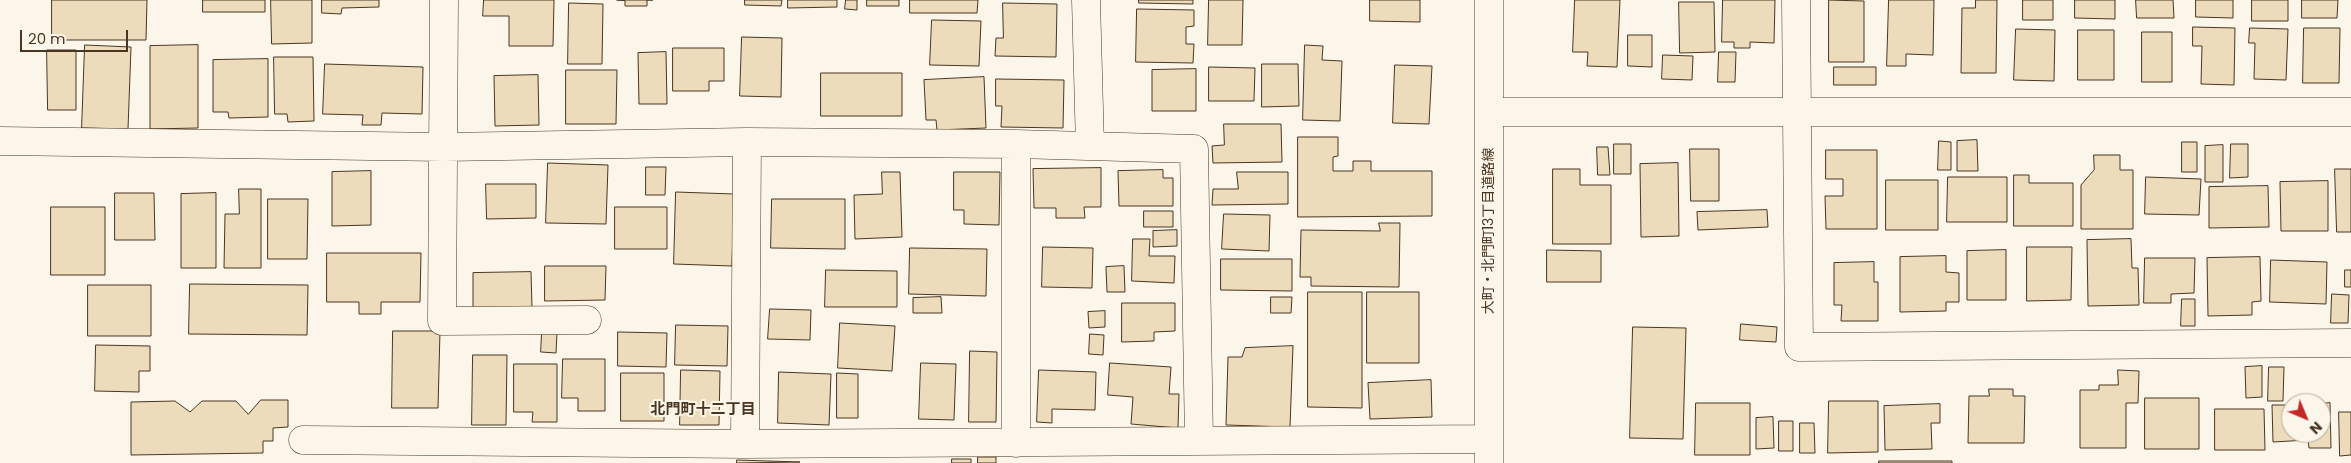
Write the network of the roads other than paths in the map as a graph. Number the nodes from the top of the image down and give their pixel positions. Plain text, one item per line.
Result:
1 (444, 0) edge
2 (1086, 0) edge
3 (1489, 0) edge
4 (1796, 0) edge
5 (1490, 112) junction
6 (1797, 112) junction
7 (2351, 112) edge
8 (0, 142) edge
9 (747, 142) junction
10 (1016, 144) junction
11 (1090, 146) junction
12 (444, 147) junction
13 (586, 320) dead end
14 (2351, 343) edge
15 (303, 440) dead end
16 (1016, 443) junction
17 (745, 444) junction
18 (1211, 448) edge
19 (1489, 451) edge

1 - 12 street
2 - 11 street
3 - 5 street, 大町・北門町13丁目道路線
4 - 6 street
5 - 6 street
5 - 19 street, 大町・北門町13丁目道路線
6 - 7 street
6 - 14 street
8 - 12 street
9 - 10 street
9 - 12 street
9 - 17 street
10 - 11 street
10 - 16 street
11 - 18 street
12 - 13 street
15 - 17 street
16 - 17 street
16 - 18 street
18 - 19 street

